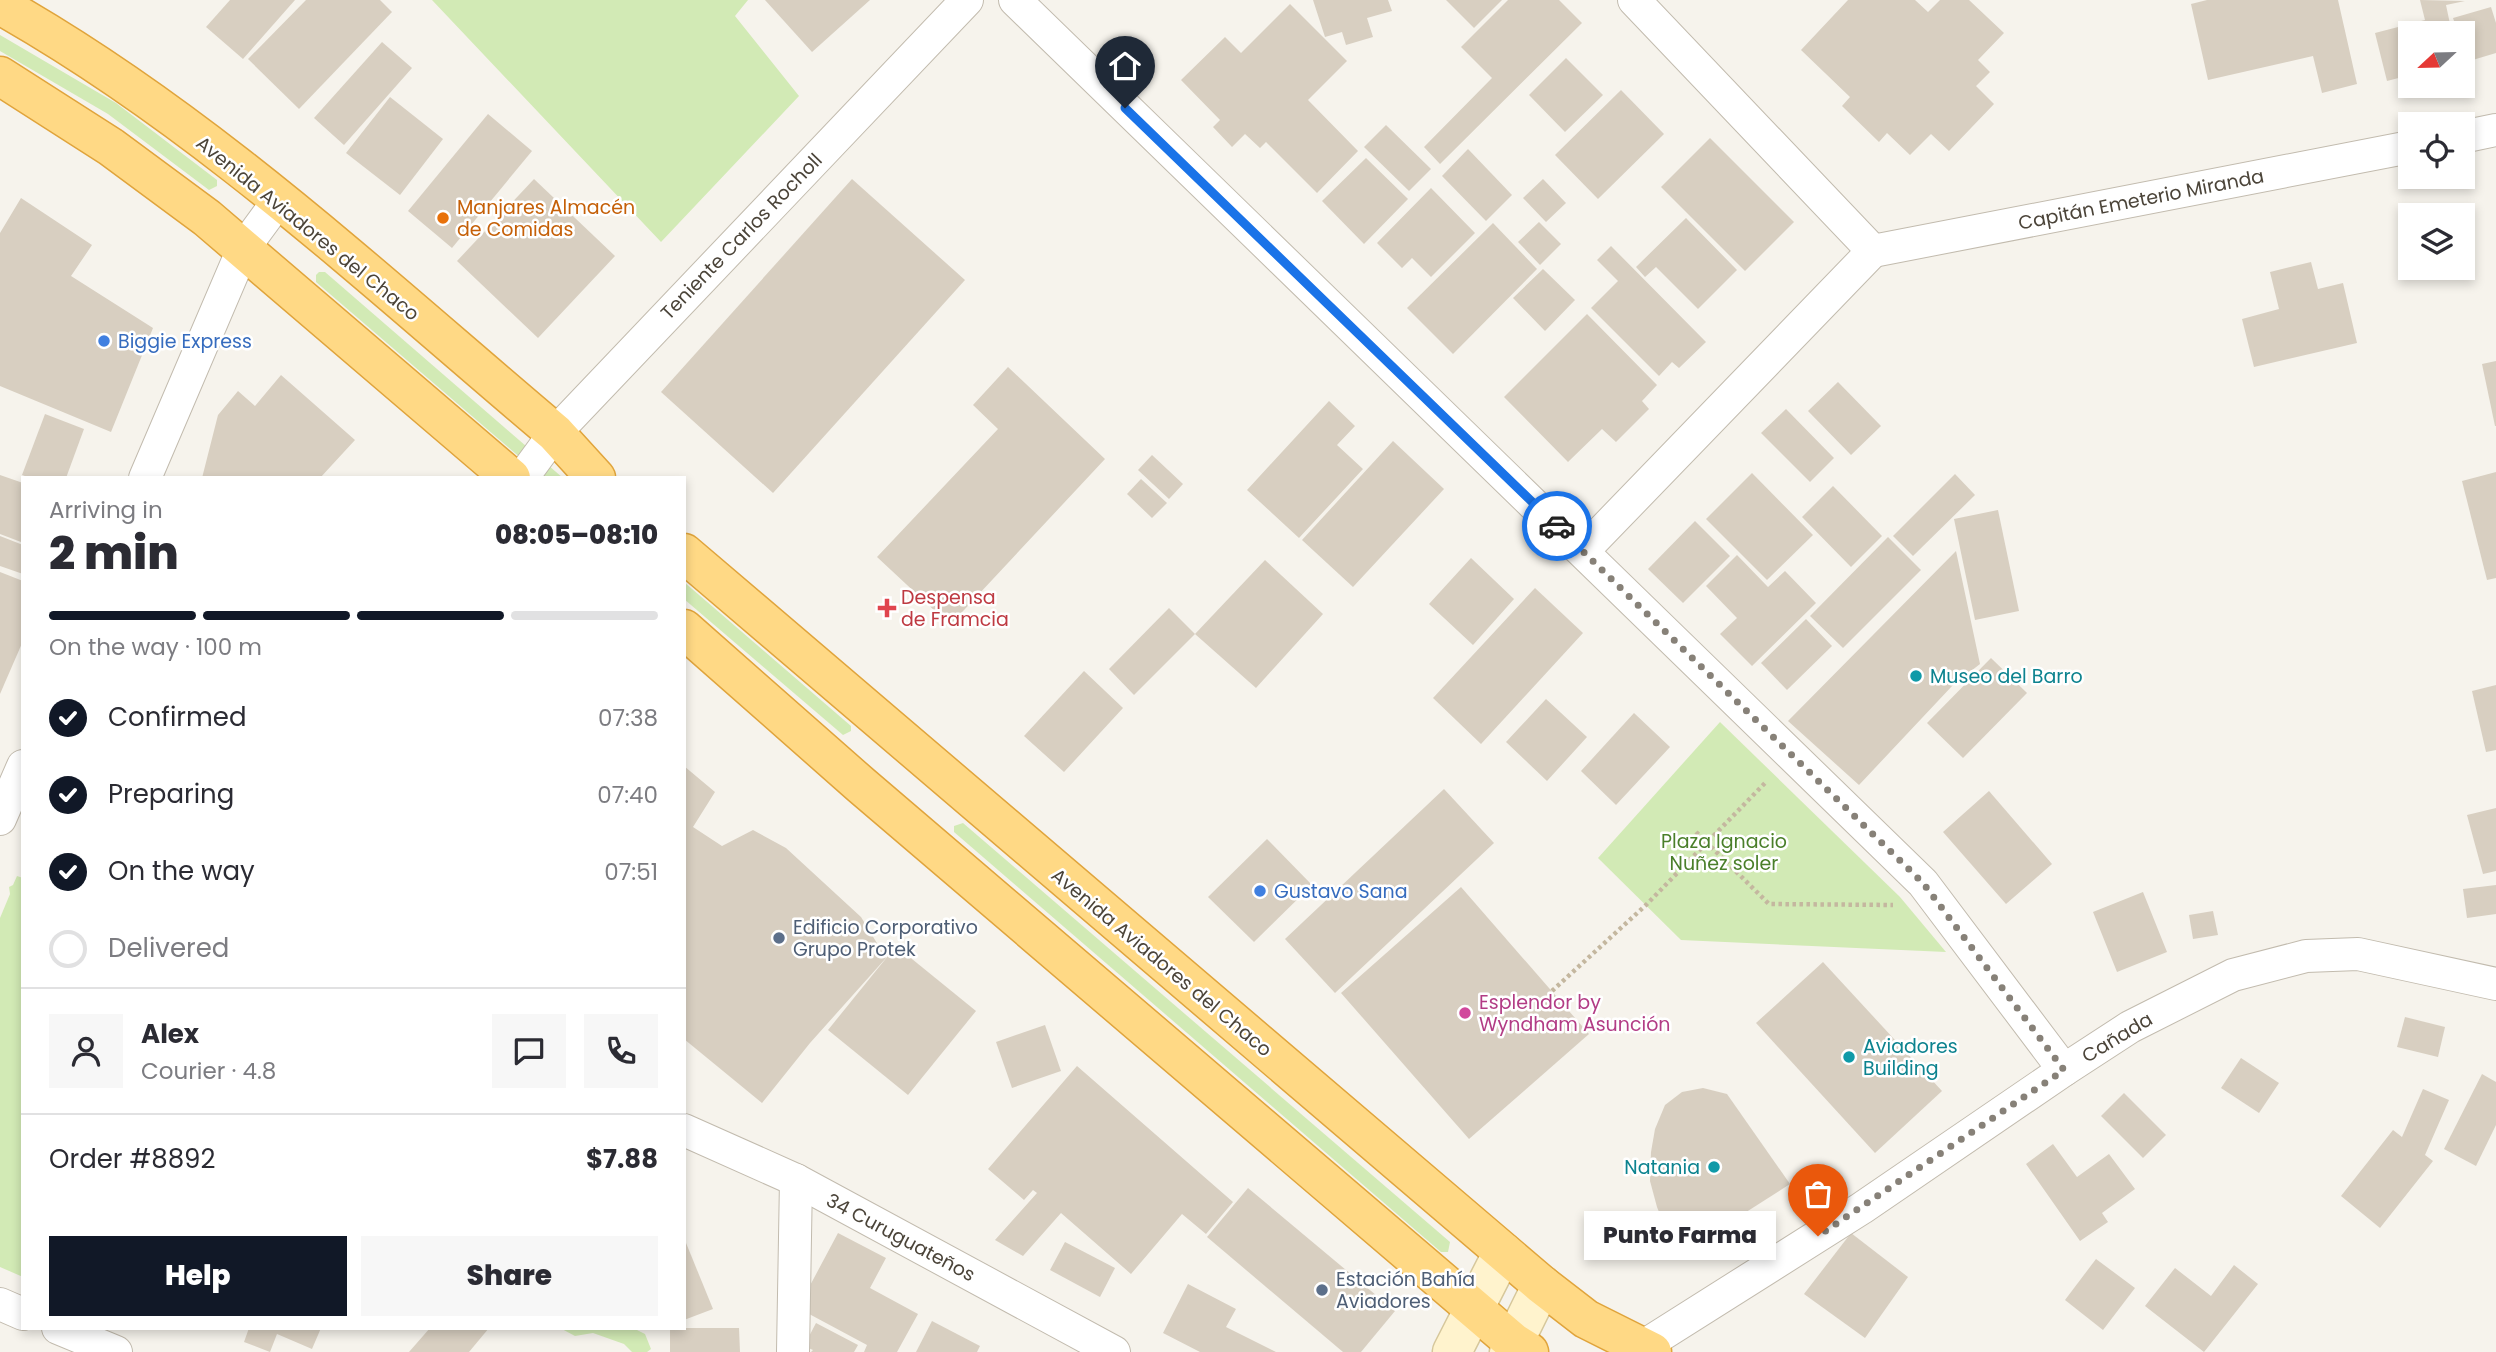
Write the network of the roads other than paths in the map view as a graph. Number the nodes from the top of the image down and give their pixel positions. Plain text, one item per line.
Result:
1 (967, 0) edge
2 (1015, 0) edge
3 (1634, 0) edge
4 (0, 5) edge
5 (0, 76) edge
6 (2496, 130) edge
7 (2475, 134) edge
8 (2398, 149) edge
9 (279, 200) junction
10 (243, 249) junction
11 (1873, 251) junction
12 (555, 433) junction
13 (146, 476) edge
14 (510, 476) edge
15 (523, 476) edge
16 (594, 476) edge
17 (1583, 551) junction
18 (686, 555) edge
19 (686, 631) edge
20 (902, 740) junction
21 (21, 771) edge
22 (861, 785) junction
23 (0, 820) edge
24 (21, 830) edge
25 (2496, 984) edge
26 (2064, 1070) junction
27 (686, 1131) edge
28 (796, 1180) junction
29 (1503, 1252) junction
30 (1542, 1286) junction
31 (0, 1304) edge
32 (1473, 1307) junction
33 (21, 1313) edge
34 (63, 1330) edge
35 (1517, 1349) edge
36 (1647, 1350) edge
37 (116, 1352) edge
38 (793, 1352) edge
39 (1114, 1352) edge
40 (1452, 1352) edge

1 - 12 street, Teniente Carlos Rocholl
2 - 17 street
3 - 11 street
4 - 9 highway, Avenida Aviadores del Chaco
5 - 10 highway
6 - 7 street
8 - 11 street, Capitán Emeterio Miranda
9 - 10 street
9 - 12 highway, Avenida Aviadores del Chaco
10 - 13 street
10 - 14 highway
11 - 17 street
12 - 15 street, Teniente Carlos Rocholl
12 - 16 highway, Avenida Aviadores del Chaco
17 - 26 street
18 - 20 highway, Avenida Aviadores del Chaco
19 - 22 highway
20 - 22 highway
20 - 29 highway, Avenida Aviadores del Chaco
21 - 23 street
22 - 32 highway
23 - 24 street
25 - 26 street, Cañada
26 - 36 street, Cañada
27 - 28 street, 34 Curuguateños
28 - 38 street
28 - 39 street, 34 Curuguateños
29 - 30 highway, Avenida Aviadores del Chaco
29 - 32 main road
30 - 35 main road
30 - 36 highway, Avenida Aviadores del Chaco
31 - 33 street
32 - 35 highway
32 - 40 main road
34 - 37 street

